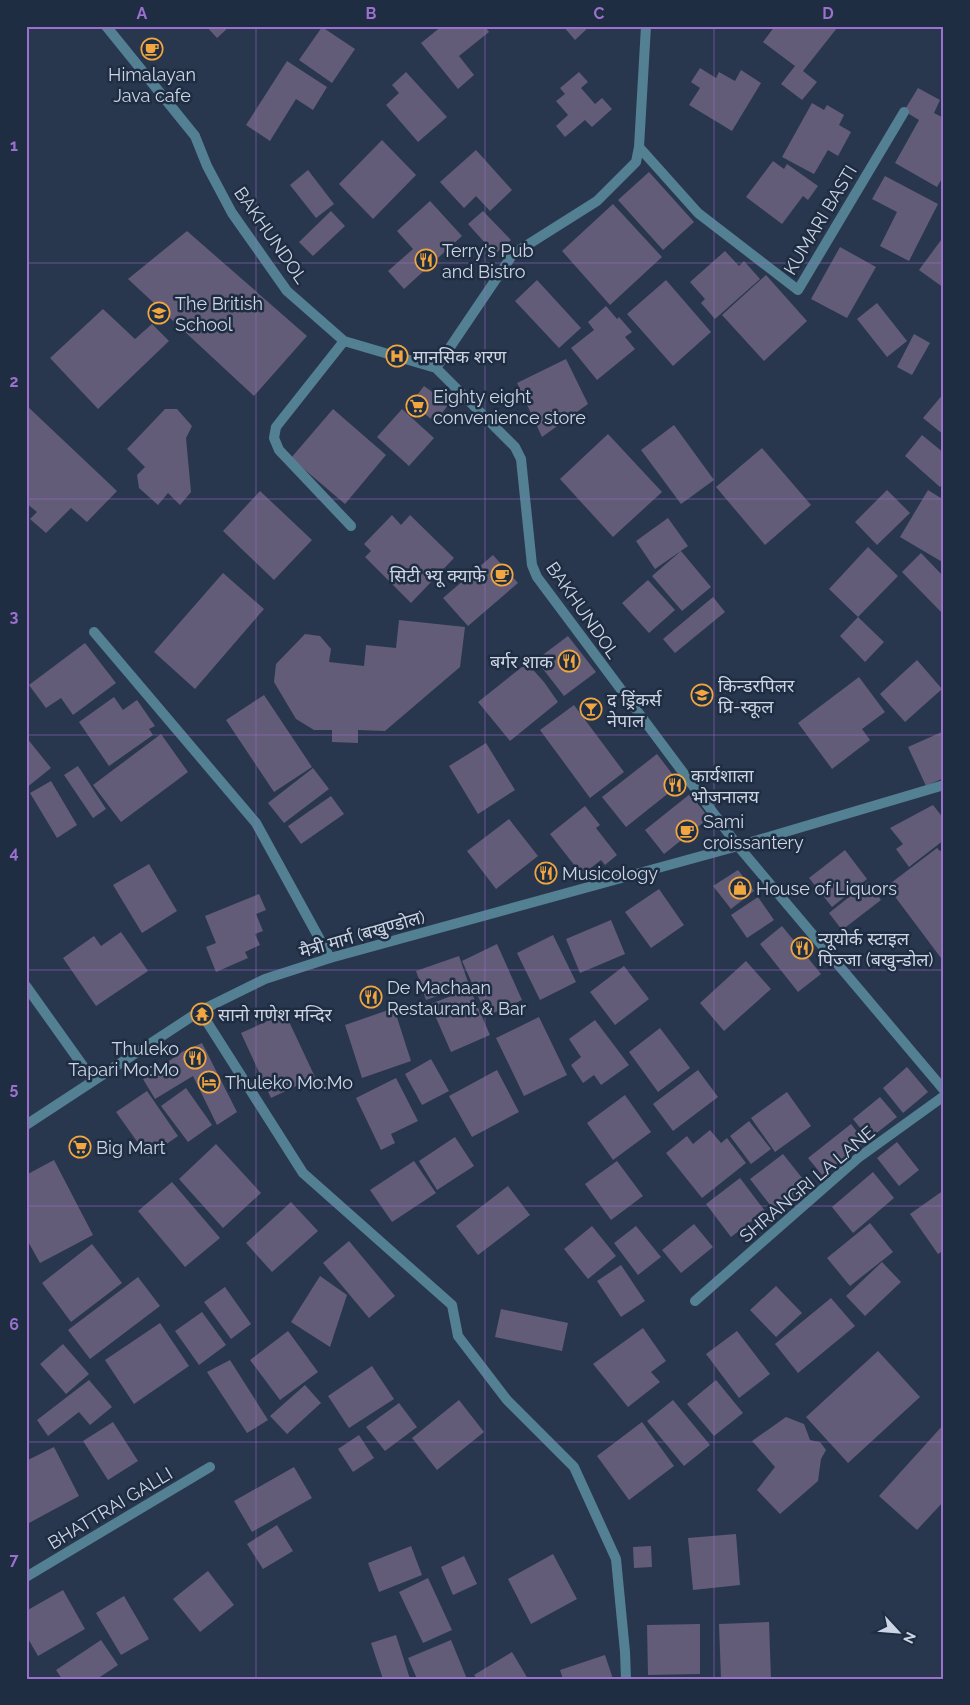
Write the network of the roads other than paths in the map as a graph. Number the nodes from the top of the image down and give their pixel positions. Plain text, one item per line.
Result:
1 (106, 26) edge
2 (646, 26) edge
3 (904, 112) dead end
4 (639, 147) junction
5 (344, 341) junction
6 (436, 368) junction
7 (351, 526) dead end
8 (94, 632) dead end
9 (944, 785) edge
10 (738, 846) junction
11 (330, 958) junction
12 (26, 986) edge
13 (200, 1012) junction
14 (93, 1080) junction
15 (944, 1090) edge
16 (944, 1096) edge
17 (26, 1125) edge
18 (695, 1301) dead end
19 (210, 1467) dead end
20 (26, 1577) edge
21 (626, 1679) edge

1 - 5 street, BAKHUNDOL
2 - 4 street
3 - 4 street, KUMARI BASTI
4 - 6 street
5 - 6 street, BAKHUNDOL
5 - 7 street
6 - 10 street, BAKHUNDOL
8 - 11 street
9 - 10 street, मैत्री मार्ग (बखुण्डोल)
10 - 11 street, मैत्री मार्ग (बखुण्डोल)
10 - 15 street, BAKHUNDOL
11 - 13 street, मैत्री मार्ग (बखुण्डोल)
12 - 14 street
13 - 14 street, मैत्री मार्ग (बखुण्डोल)
13 - 21 street
14 - 17 street, मैत्री मार्ग (बखुण्डोल)
16 - 18 street, SHRANGRI LA LANE
19 - 20 street, BHATTRAI GALLI

